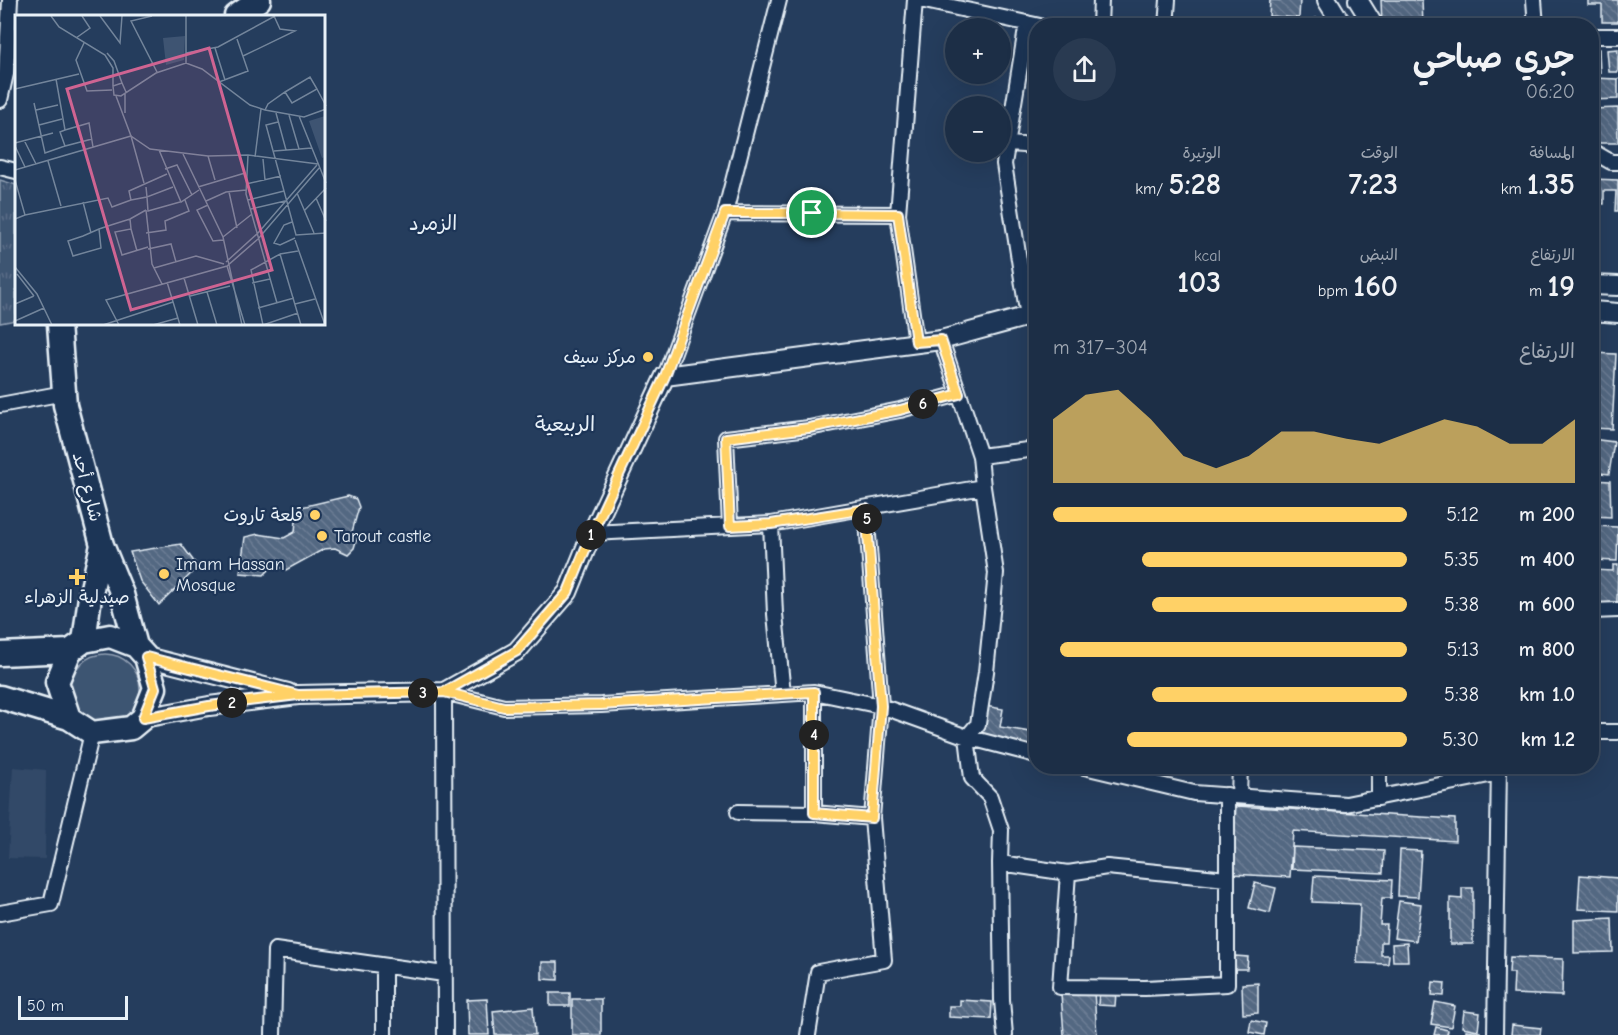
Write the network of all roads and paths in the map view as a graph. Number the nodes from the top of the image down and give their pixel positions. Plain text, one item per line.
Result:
1 (10, 0) edge
2 (779, 0) edge
3 (915, 0) edge
4 (920, 0) edge
5 (989, 0) edge
6 (1101, 0) edge
7 (1168, 0) edge
8 (1327, 0) edge
9 (1358, 0) edge
10 (1533, 0) edge
11 (988, 15) junction
12 (1100, 18) edge
13 (1167, 18) edge
14 (1339, 18) edge
15 (1369, 18) edge
16 (1535, 18) edge
17 (1029, 23) edge
18 (1599, 36) edge
19 (1618, 36) edge
20 (1029, 43) edge
21 (0, 100) edge
22 (1011, 130) edge
23 (1011, 144) edge
24 (1029, 146) edge
25 (1599, 155) edge
26 (1004, 162) edge
27 (1618, 162) edge
28 (0, 167) edge
29 (15, 171) edge
30 (725, 213) junction
31 (898, 214) junction
32 (1599, 285) edge
33 (1618, 286) edge
34 (1029, 299) edge
35 (1599, 312) edge
36 (1618, 313) edge
37 (1029, 316) edge
38 (59, 326) edge
39 (941, 340) junction
40 (916, 342) junction
41 (665, 376) junction
42 (64, 393) junction
43 (959, 394) junction
44 (0, 405) edge
45 (1029, 450) edge
46 (980, 456) junction
47 (983, 487) junction
48 (866, 509) junction
49 (771, 524) junction
50 (730, 526) junction
51 (592, 533) junction
52 (102, 545) junction
53 (1618, 610) edge
54 (1599, 611) edge
55 (77, 646) junction
56 (141, 651) junction
57 (0, 654) edge
58 (444, 692) junction
59 (814, 692) junction
60 (783, 694) junction
61 (298, 695) junction
62 (0, 697) edge
63 (881, 706) junction
64 (69, 718) junction
65 (143, 718) junction
66 (1599, 732) edge
67 (1618, 732) edge
68 (92, 733) junction
69 (967, 737) junction
70 (1029, 753) edge
71 (1133, 774) edge
72 (1238, 774) edge
73 (1379, 774) edge
74 (1482, 774) edge
75 (1499, 774) edge
76 (1233, 795) junction
77 (1379, 798) junction
78 (738, 812) dead end
79 (814, 813) junction
80 (872, 818) junction
81 (1000, 863) junction
82 (1068, 873) junction
83 (1227, 879) junction
84 (0, 913) edge
85 (384, 966) junction
86 (444, 974) junction
87 (273, 1035) edge
88 (384, 1035) edge
89 (445, 1035) edge
90 (808, 1035) edge
91 (1005, 1035) edge
92 (1495, 1035) edge

1 - 21 street
2 - 30 street
3 - 31 street
4 - 11 street
5 - 11 street
6 - 12 street
7 - 13 street
8 - 14 street
9 - 15 street
10 - 16 street
11 - 17 street
18 - 19 street
20 - 22 street
23 - 24 street
25 - 27 street
26 - 34 street
28 - 29 street
30 - 31 street
30 - 41 street
31 - 40 street
32 - 33 street
35 - 36 street
37 - 39 street
38 - 42 main road, شارع أحد
39 - 40 street
39 - 43 street
40 - 41 street
41 - 51 street
42 - 44 street
42 - 52 main road, شارع أحد
43 - 46 street
43 - 50 street
45 - 46 street
46 - 47 street
47 - 48 street
47 - 69 street
48 - 49 street
48 - 63 street
49 - 50 street
49 - 60 street
50 - 51 street
51 - 58 street
52 - 55 main road
52 - 56 main road, شارع أحد
53 - 54 street
55 - 56 main road
55 - 57 main road
55 - 64 main road
56 - 61 street
56 - 65 main road, شارع أحد
58 - 60 street
58 - 61 street
58 - 86 street
59 - 60 street
59 - 63 street
59 - 79 street
61 - 65 street
62 - 64 main road
63 - 69 street
63 - 80 street
64 - 68 main road
65 - 68 main road
66 - 67 street
68 - 84 street
69 - 70 street
69 - 81 street
71 - 76 street
72 - 76 street
73 - 77 street
74 - 77 street
75 - 92 street
76 - 77 street
76 - 83 street
78 - 79 street
79 - 80 street
80 - 90 street
81 - 82 street
81 - 91 street
82 - 83 street
82 - 83 street
85 - 86 street
85 - 87 street
85 - 88 street
86 - 89 street

